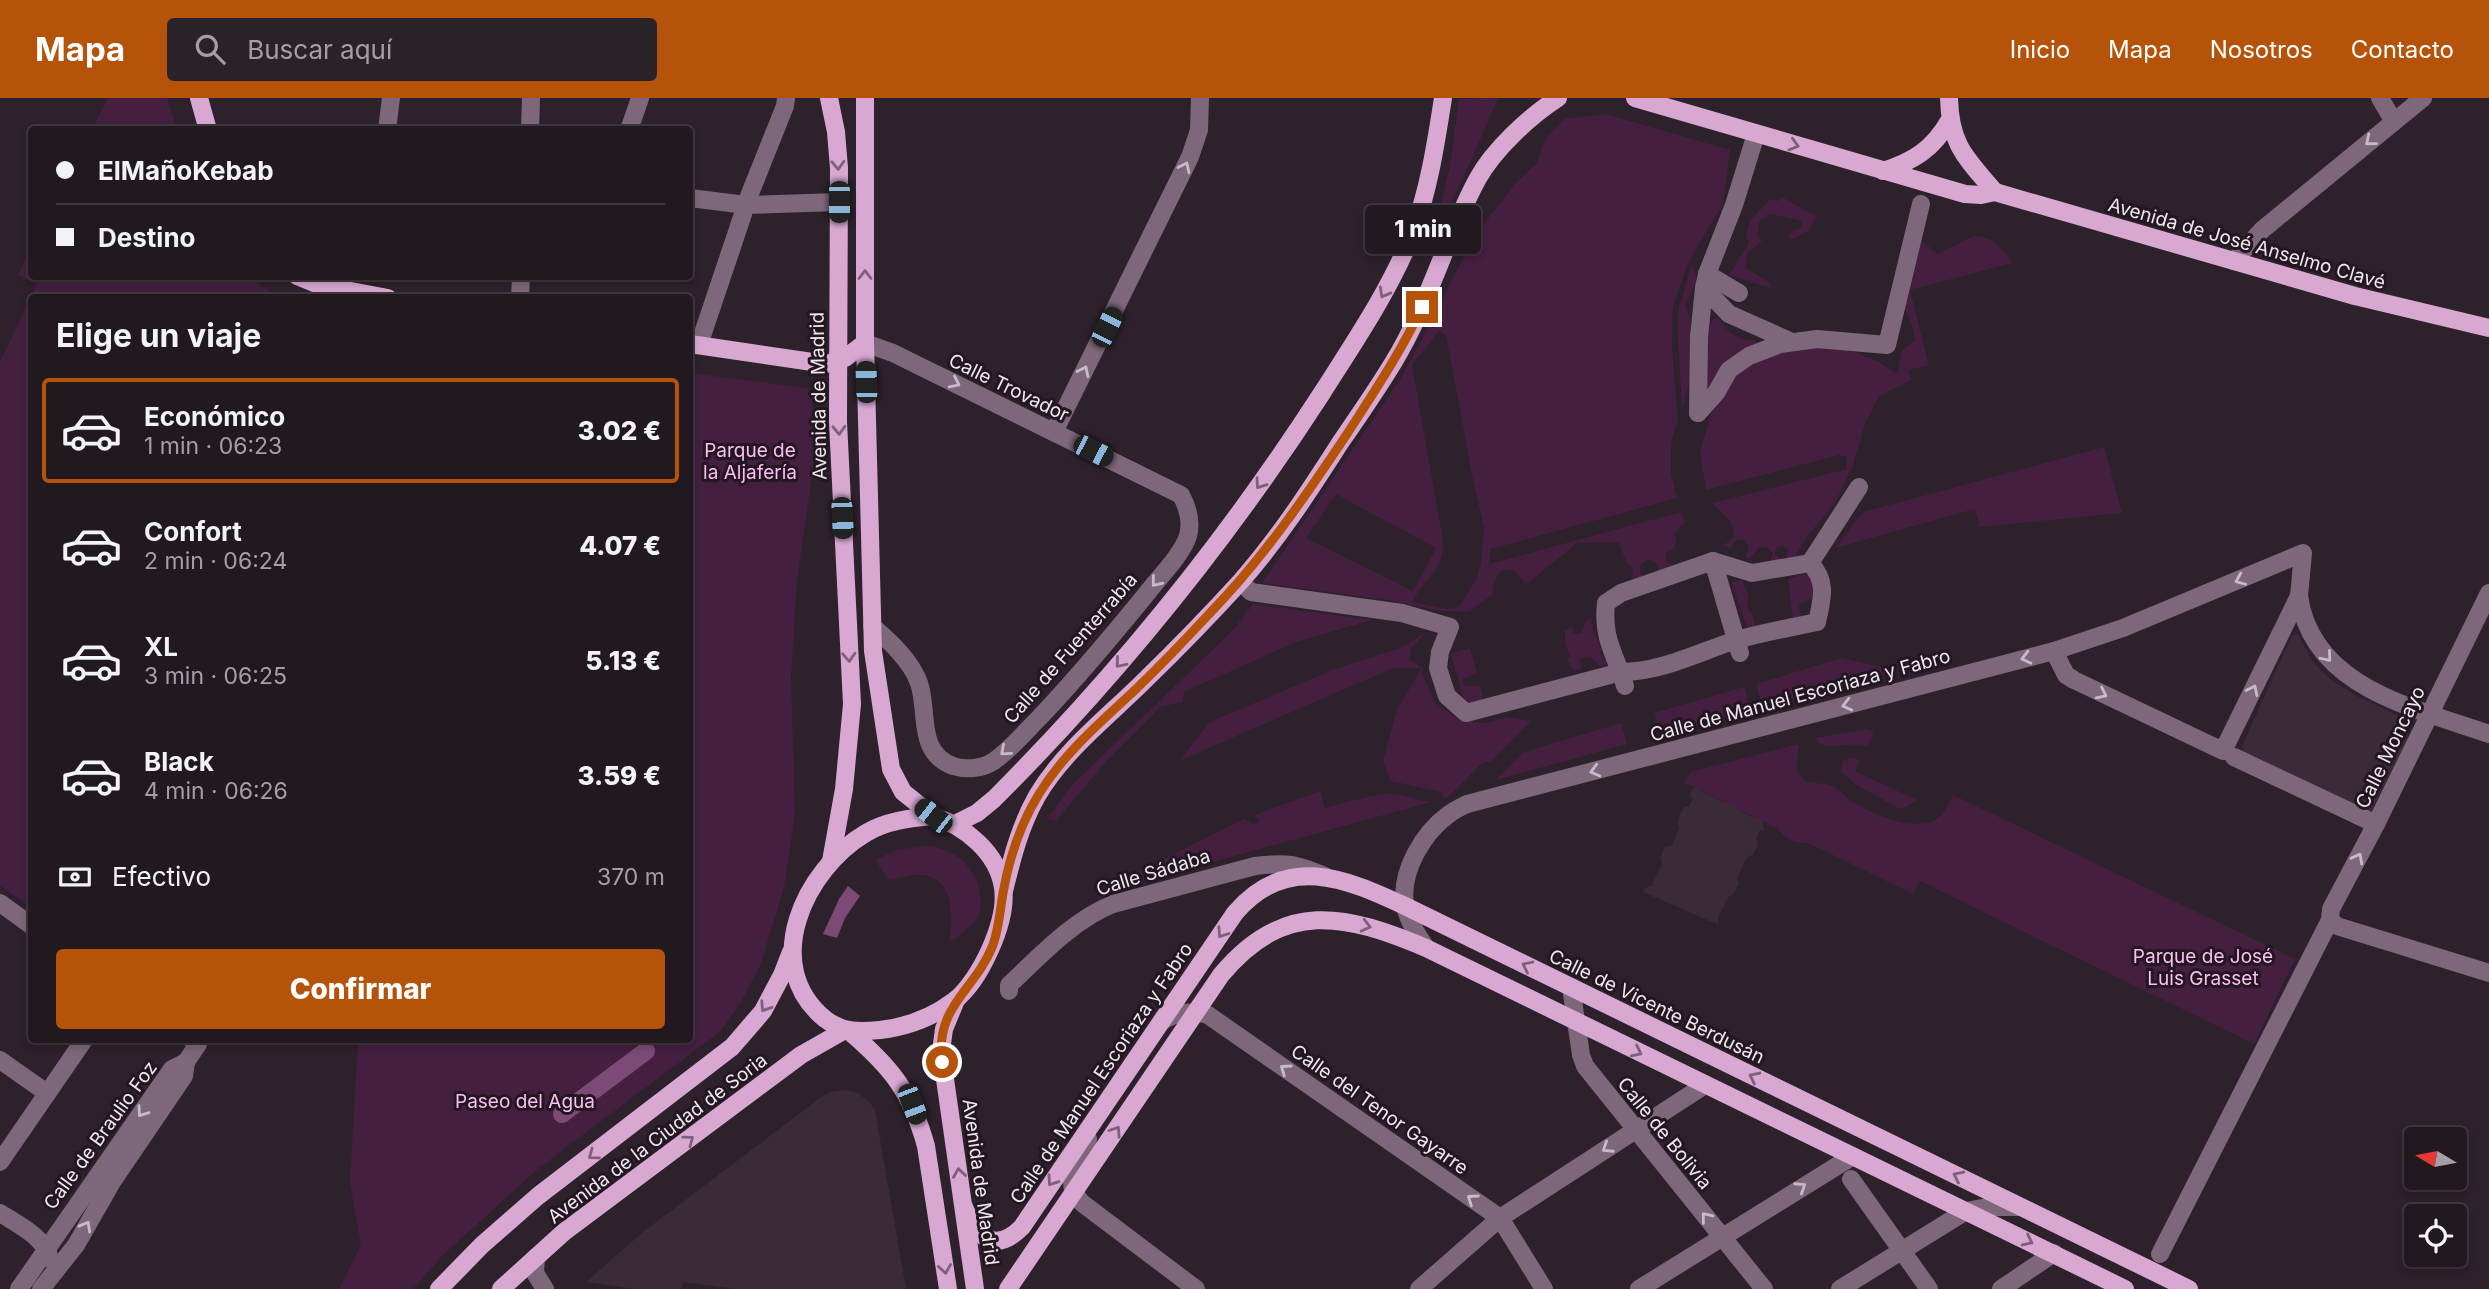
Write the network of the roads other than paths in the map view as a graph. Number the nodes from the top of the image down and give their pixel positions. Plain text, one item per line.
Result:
1 (199, 98) edge
2 (391, 98) edge
3 (531, 98) edge
4 (640, 98) edge
5 (786, 98) edge
6 (829, 98) edge
7 (865, 98) edge
8 (1200, 98) edge
9 (1443, 98) edge
10 (1558, 98) edge
11 (1635, 98) edge
12 (1949, 98) edge
13 (2380, 98) edge
14 (2423, 98) edge
15 (1949, 121) junction
16 (2394, 121) junction
17 (207, 126) edge
18 (388, 126) edge
19 (530, 126) edge
20 (630, 126) edge
21 (1756, 134) junction
22 (1883, 171) junction
23 (1995, 192) junction
24 (749, 196) dead end
25 (693, 198) edge
26 (839, 202) junction
27 (1921, 204) dead end
28 (743, 214) dead end
29 (2234, 261) junction
30 (309, 280) edge
31 (1706, 281) junction
32 (1739, 293) dead end
33 (365, 294) edge
34 (2489, 328) edge
35 (1792, 342) junction
36 (865, 343) junction
37 (694, 344) edge
38 (839, 362) junction
39 (1054, 432) junction
40 (1859, 487) dead end
41 (1189, 524) joint
42 (1713, 561) junction
43 (1810, 563) junction
44 (1248, 589) dead end
45 (2489, 593) edge
46 (2299, 596) junction
47 (872, 626) junction
48 (1738, 647) junction
49 (2054, 651) junction
50 (1623, 679) junction
51 (2431, 713) junction
52 (2489, 734) edge
53 (2229, 754) junction
54 (933, 816) junction
55 (955, 824) junction
56 (2376, 824) junction
57 (831, 861) junction
58 (1259, 865) junction
59 (1325, 876) junction
60 (1269, 885) junction
61 (1004, 891) junction
62 (0, 903) edge
63 (1405, 906) junction
64 (2330, 920) junction
65 (28, 923) edge
66 (794, 945) junction
67 (1426, 948) junction
68 (2489, 973) edge
69 (1571, 987) junction
70 (1009, 991) dead end
71 (956, 1000) junction
72 (1197, 1012) junction
73 (1162, 1021) junction
74 (1576, 1022) junction
75 (847, 1031) junction
76 (82, 1043) edge
77 (195, 1043) edge
78 (0, 1060) edge
79 (186, 1062) junction
80 (1705, 1085) junction
81 (47, 1093) junction
82 (1097, 1116) junction
83 (1635, 1130) junction
84 (1853, 1156) junction
85 (0, 1162) edge
86 (1851, 1179) dead end
87 (1074, 1194) junction
88 (964, 1207) junction
89 (2019, 1207) junction
90 (1966, 1211) junction
91 (0, 1213) edge
92 (1500, 1218) junction
93 (1723, 1238) junction
94 (47, 1249) junction
95 (1903, 1251) junction
96 (2054, 1253) junction
97 (2160, 1254) dead end
98 (536, 1257) junction
99 (44, 1285) edge
100 (19, 1289) edge
101 (439, 1289) edge
102 (501, 1289) edge
103 (545, 1289) edge
104 (948, 1289) edge
105 (975, 1289) edge
106 (1008, 1289) edge
107 (1196, 1289) edge
108 (1419, 1289) edge
109 (1544, 1289) edge
110 (1639, 1289) edge
111 (1764, 1289) edge
112 (1840, 1289) edge
113 (1929, 1289) edge
114 (2001, 1289) edge
115 (2125, 1289) edge
116 (2189, 1289) edge

1 - 17 main road
2 - 18 street
3 - 19 street
4 - 20 street
5 - 24 street
6 -> 26 main road, Avenida de Madrid
36 -> 7 main road
39 -> 8 street
9 -> 55 main road
10 - 61 main road
11 - 21 main road, Avenida de José Anselmo Clavé
12 - 15 main road
13 - 16 street
14 - 16 street
15 - 22 main road
15 - 23 main road
16 -> 29 street
21 -> 22 main road, Avenida de José Anselmo Clavé
21 - 31 street
22 - 23 main road, Avenida de José Anselmo Clavé
23 - 29 main road, Avenida de José Anselmo Clavé
25 - 26 street
26 - 38 main road, Avenida de Madrid
27 - 35 street
28 - 37 street
29 - 34 main road, Avenida de José Anselmo Clavé
30 - 33 main road
31 - 32 street
31 - 35 street
31 - 35 street
36 - 38 main road
36 -> 39 street, Calle Trovador
36 - 47 main road
37 - 38 main road
38 -> 57 main road, Avenida de Madrid
39 - 41 street, Calle Trovador
40 - 43 street
41 -> 47 street, Calle de Fuenterrabía
42 - 43 street
42 - 48 street
42 - 50 street
43 - 48 street
44 - 50 street
45 - 51 street, Calle Moncayo
46 -> 49 street, Calle de Manuel Escoriaza y Fabro
46 -> 51 street
53 -> 46 street
47 - 54 main road
48 - 50 street
49 -> 53 street
49 -> 63 street, Calle de Manuel Escoriaza y Fabro
51 - 52 street
51 - 56 street, Calle Moncayo
53 - 56 street
54 - 55 main road
54 - 57 main road
55 - 61 main road
64 -> 56 street, Calle Moncayo
57 - 66 main road
58 - 59 street, Calle Sádaba
58 - 60 street
58 - 70 street, Calle Sádaba
59 - 60 main road, Calle de Vicente Berdusán
59 - 63 main road, Calle de Vicente Berdusán
60 -> 73 main road, Calle de Manuel Escoriaza y Fabro
61 - 71 main road
62 - 65 street
63 - 67 street
69 -> 63 main road, Calle de Vicente Berdusán
64 - 68 street
64 - 97 street, Calle Moncayo
66 - 75 main road
66 -> 101 main road, Avenida de la Ciudad de Soria
72 -> 67 main road
67 - 74 main road
69 - 74 street, Calle de Bolivia
89 -> 69 main road, Calle de Vicente Berdusán
71 - 75 main road
88 -> 71 main road, Avenida de Madrid
72 - 73 street
87 -> 72 main road
92 -> 72 street, Calle del Tenor Gayarre
73 - 82 main road, Calle de Manuel Escoriaza y Fabro
74 -> 80 main road
74 - 83 street, Calle de Bolivia
98 -> 75 main road, Avenida de la Ciudad de Soria
75 -> 104 main road
76 - 81 street
77 - 79 street
78 - 81 street
79 -> 94 street, Calle de Braulio Foz
99 -> 79 street, Calle de Braulio Foz
80 - 83 street
80 - 84 main road
81 - 85 street
82 - 87 street
82 -> 88 main road, Calle de Manuel Escoriaza y Fabro
83 -> 92 street
93 -> 83 street, Calle de Bolivia
84 - 90 main road
93 -> 84 street
86 - 95 street
87 - 106 main road
87 - 107 street
88 - 105 main road, Avenida de Madrid
89 - 90 street, Calle de Vicente Berdusán
89 - 116 main road, Calle de Vicente Berdusán
90 - 95 street
90 -> 96 main road
91 - 94 street
92 - 108 street
92 - 109 street, Calle del Tenor Gayarre
93 - 110 street
93 - 111 street, Calle de Bolivia
94 - 99 street
94 - 100 street, Calle de Braulio Foz
95 - 112 street
95 - 113 street
96 - 114 street
96 - 115 main road
98 - 102 main road, Avenida de la Ciudad de Soria
98 - 103 street

